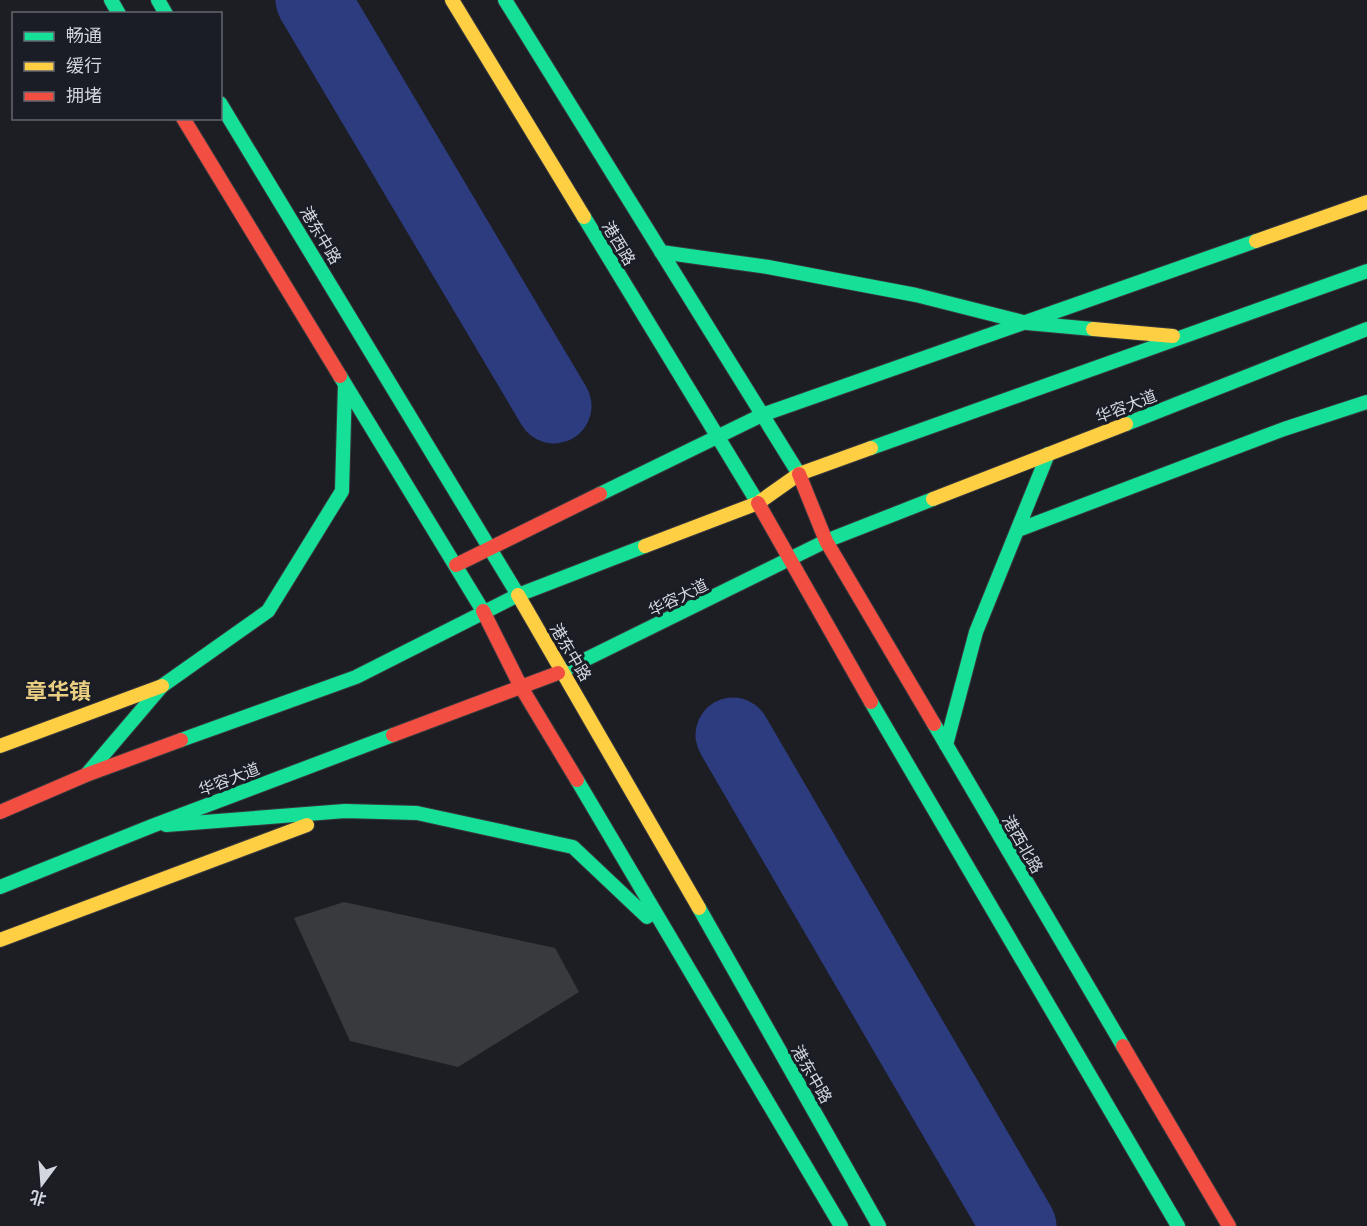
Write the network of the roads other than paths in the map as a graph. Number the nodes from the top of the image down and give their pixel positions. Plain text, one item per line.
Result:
1 (452, 0) edge
2 (505, 0) edge
3 (222, 106) edge
4 (184, 120) edge
5 (1367, 202) edge
6 (661, 252) junction
7 (1367, 271) edge
8 (1027, 323) junction
9 (1367, 329) edge
10 (1183, 337) junction
11 (345, 384) junction
12 (1367, 402) edge
13 (762, 415) junction
14 (718, 437) junction
15 (1048, 454) junction
16 (799, 474) junction
17 (758, 503) junction
18 (1018, 530) junction
19 (826, 541) junction
20 (491, 547) junction
21 (789, 561) junction
22 (456, 565) junction
23 (518, 595) junction
24 (483, 611) junction
25 (564, 671) junction
26 (162, 686) junction
27 (521, 687) junction
28 (0, 746) edge
29 (946, 746) junction
30 (86, 775) junction
31 (345, 811) junction
32 (0, 812) edge
33 (152, 826) junction
34 (0, 887) edge
35 (0, 940) edge
36 (676, 944) junction
37 (841, 1226) edge
38 (879, 1226) edge
39 (1178, 1226) edge
40 (1228, 1226) edge

1 - 14 main road, 港西路
2 - 6 main road, 港西路
3 - 20 main road, 港东中路
4 - 11 main road
5 - 8 main road
6 - 8 main road
6 - 13 main road, 港西路
7 - 10 main road
8 - 10 main road
8 - 13 main road
9 - 15 main road, 华容大道
10 - 16 main road
11 - 22 main road
11 - 26 main road
12 - 18 main road
13 - 14 main road
13 - 16 main road, 港西路
14 - 17 main road, 港西路
14 - 20 main road
15 - 18 main road
15 - 19 main road, 华容大道
16 - 17 main road
16 - 19 main road, 港西北路
17 - 21 main road
17 - 23 main road
18 - 29 main road
19 - 21 main road, 华容大道
19 - 29 main road, 港西北路
20 - 22 main road
20 - 23 main road, 港东中路
21 - 25 main road, 华容大道
21 - 39 main road
22 - 24 main road
23 - 24 main road
23 - 25 main road, 港东中路
24 - 27 main road
24 - 30 main road
25 - 27 main road, 华容大道
25 - 38 main road, 港东中路
26 - 28 main road
26 - 30 main road
27 - 33 main road, 华容大道
27 - 36 main road
29 - 40 main road, 港西北路
30 - 32 main road
31 - 33 main road
31 - 35 main road
31 - 36 main road
33 - 34 main road, 华容大道
36 - 37 main road

